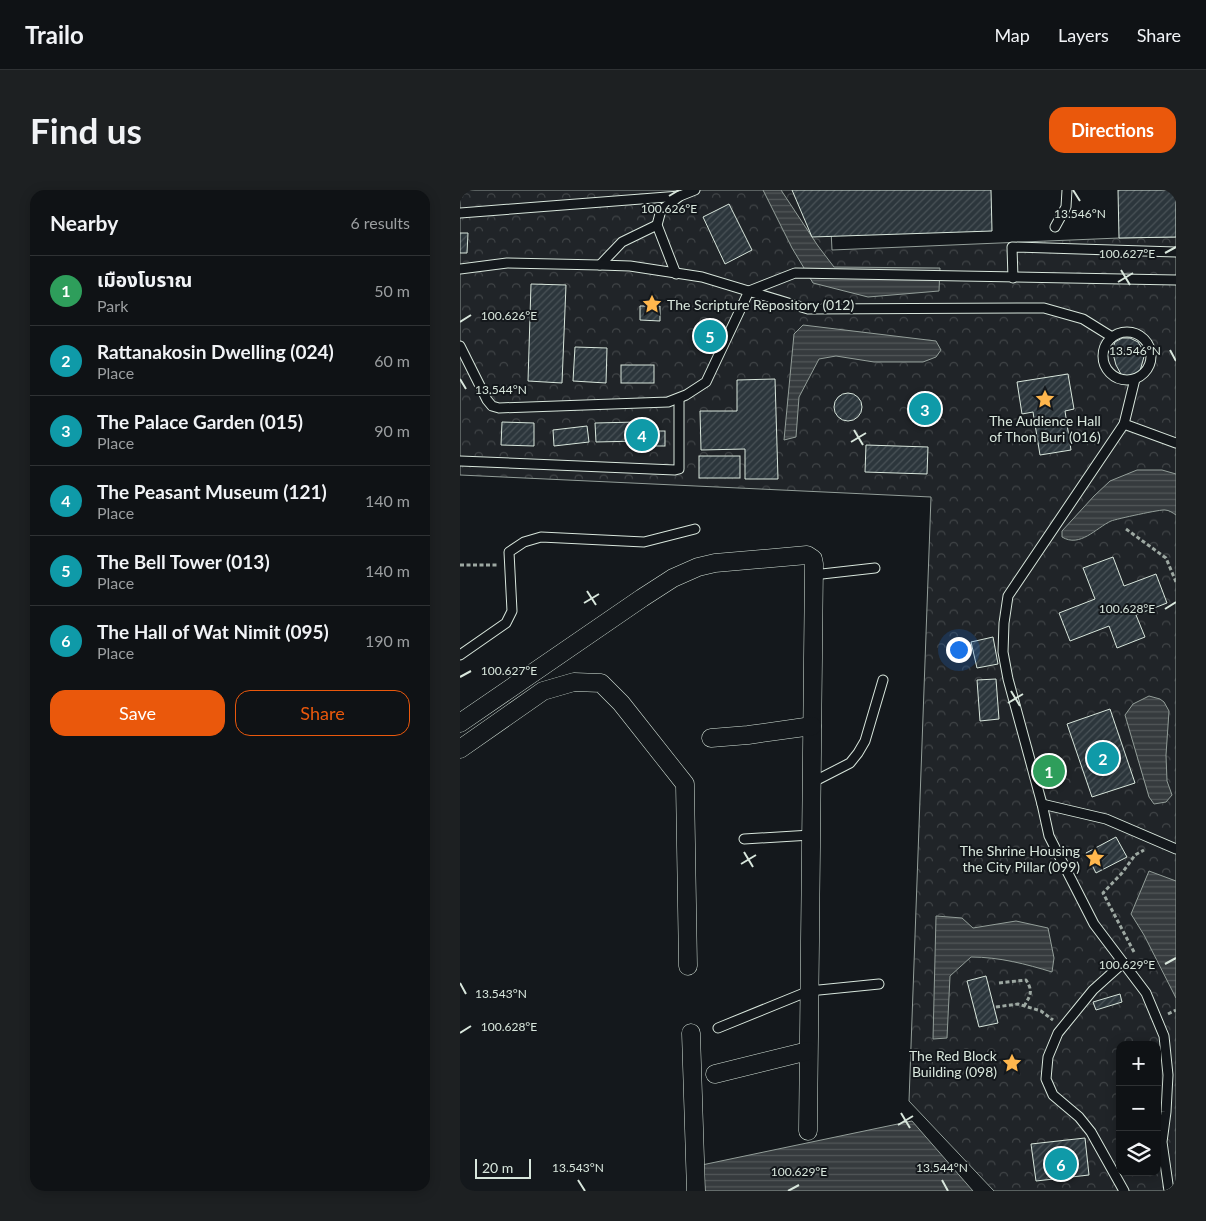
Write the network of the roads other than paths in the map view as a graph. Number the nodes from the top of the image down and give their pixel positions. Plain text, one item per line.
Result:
1 (695, 190) edge
2 (1067, 190) edge
3 (680, 196) junction
4 (460, 213) edge
5 (657, 225) junction
6 (1055, 228) dead end
7 (1176, 252) edge
8 (600, 265) junction
9 (460, 269) edge
10 (676, 274) junction
11 (1013, 278) junction
12 (1176, 280) edge
13 (749, 291) junction
14 (1112, 337) junction
15 (460, 346) edge
16 (1135, 379) junction
17 (679, 399) junction
18 (1124, 424) junction
19 (1176, 443) edge
20 (460, 461) edge
21 (695, 529) dead end
22 (875, 568) dead end
23 (814, 575) junction
24 (460, 655) edge
25 (883, 680) dead end
26 (460, 723) edge
27 (812, 726) junction
28 (711, 738) dead end
29 (460, 749) edge
30 (811, 783) junction
31 (1042, 804) junction
32 (811, 835) junction
33 (744, 839) dead end
34 (1176, 849) edge
35 (1123, 963) junction
36 (688, 966) dead end
37 (879, 984) dead end
38 (809, 991) junction
39 (718, 1028) dead end
40 (691, 1033) dead end
41 (808, 1052) junction
42 (715, 1074) dead end
43 (808, 1131) dead end
44 (696, 1191) edge
45 (1124, 1191) edge
46 (1170, 1191) edge

1 - 3 lane
2 - 6 lane
3 - 4 lane
3 - 5 lane
5 - 8 lane
5 - 10 lane
7 - 11 lane
8 - 9 lane
8 - 10 lane
10 - 13 lane
11 - 12 lane
11 - 13 lane
13 - 14 lane
13 - 17 lane
14 - 16 lane
14 - 16 lane
15 - 17 lane
16 - 18 lane
17 - 20 lane
18 - 19 lane
18 - 31 lane
21 - 24 lane
22 - 23 lane
23 - 26 street
23 - 27 street
25 - 30 lane
27 - 28 street
27 - 30 street
29 - 36 street
30 - 32 street
31 - 34 lane
31 - 35 lane
32 - 33 lane
32 - 38 street
35 - 45 lane
35 - 46 lane
37 - 38 lane
38 - 39 lane
38 - 41 street
40 - 44 street
41 - 42 street
41 - 43 street

